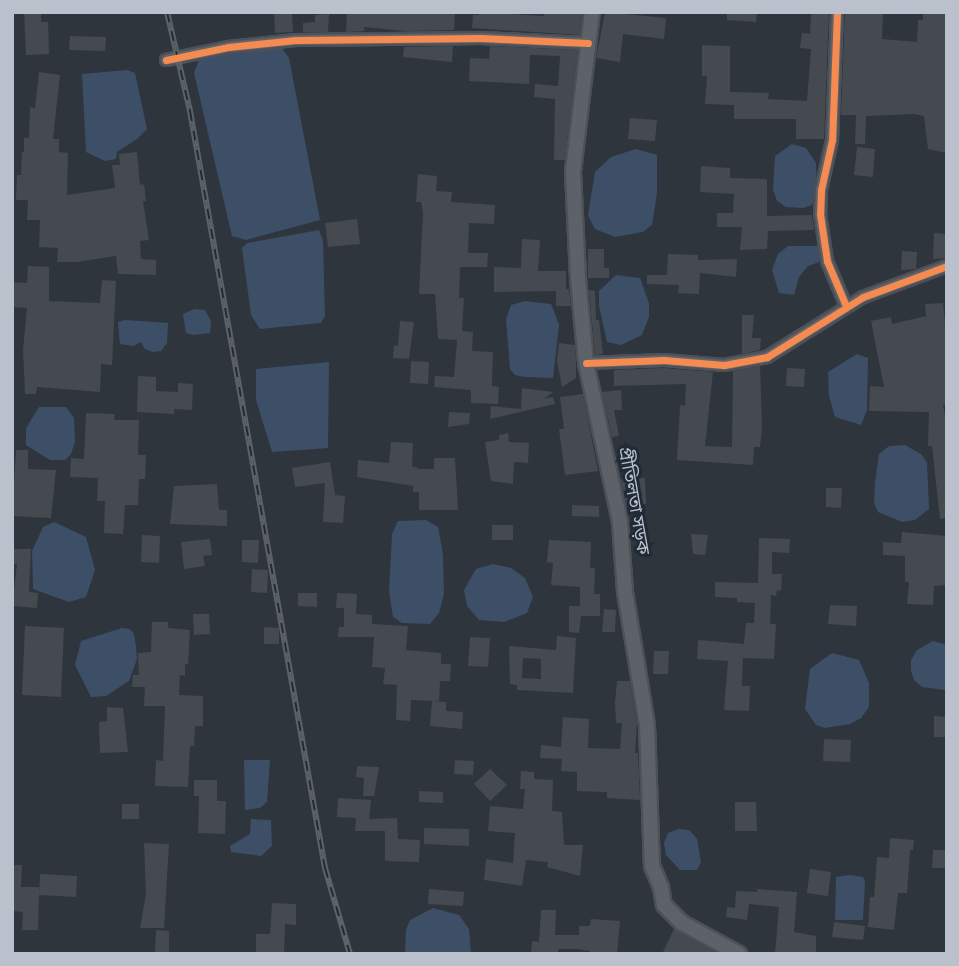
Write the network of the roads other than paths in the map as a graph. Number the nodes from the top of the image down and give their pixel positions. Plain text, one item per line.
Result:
1 (592, 12) edge
2 (837, 12) edge
3 (588, 43) junction
4 (166, 60) dead end
5 (947, 266) edge
6 (846, 306) junction
7 (586, 363) junction
8 (739, 954) edge

1 - 3 main road, প্রীতিলতা সড়ক
2 - 6 street
3 - 4 street
3 - 7 main road, প্রীতিলতা সড়ক
5 - 6 street
6 - 7 street
7 - 8 main road, প্রীতিলতা সড়ক

